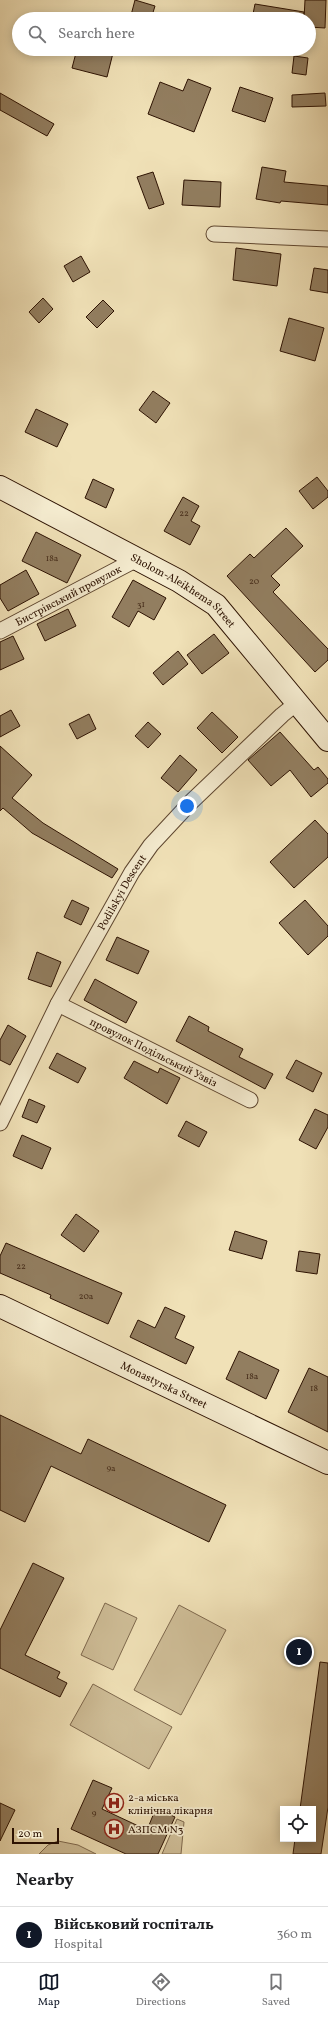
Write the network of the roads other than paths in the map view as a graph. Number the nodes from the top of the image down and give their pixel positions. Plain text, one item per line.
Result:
1 (214, 234) dead end
2 (328, 239) edge
3 (0, 488) edge
4 (137, 559) junction
5 (0, 631) edge
6 (298, 702) junction
7 (328, 740) edge
8 (58, 1004) junction
9 (250, 1100) dead end
10 (0, 1123) edge
11 (0, 1306) edge
12 (328, 1463) edge

1 - 2 street
3 - 4 main road, Sholom-Aleikhema Street
4 - 5 street, Бистрівський провулок
4 - 6 main road, Sholom-Aleikhema Street
6 - 7 main road, Sholom-Aleikhema Street
6 - 8 street, Podilskyi Descent
8 - 9 street, провулок Подільський Узвіз
8 - 10 street, Podilskyi Descent
11 - 12 main road, Monastyrska Street

